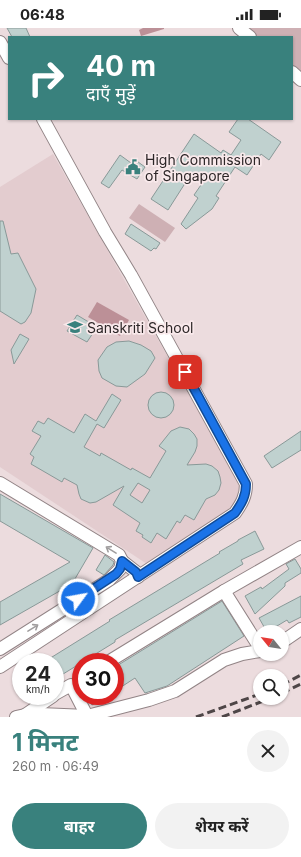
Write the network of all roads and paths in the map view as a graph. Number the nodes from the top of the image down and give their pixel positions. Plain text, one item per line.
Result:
1 (239, 28) edge
2 (249, 36) edge
3 (0, 42) edge
4 (8, 56) edge
5 (293, 73) edge
6 (301, 80) edge
7 (44, 120) edge
8 (0, 483) edge
9 (301, 547) edge
10 (122, 561) junction
11 (138, 577) junction
12 (224, 591) junction
13 (301, 629) edge
14 (289, 637) edge
15 (253, 639) edge
16 (0, 648) edge
17 (253, 652) edge
18 (123, 653) edge
19 (0, 667) edge
20 (38, 705) edge
21 (83, 705) edge
22 (20, 716) edge
23 (87, 716) junction

1 - 2 street
3 - 4 street
5 - 6 street
7 - 11 street
10 -> 8 street
9 - 12 street
10 - 11 street
16 -> 10 street
11 - 19 street
12 - 15 street
12 - 18 street
13 - 14 street
17 - 23 street
20 - 22 street
21 - 23 street
22 - 23 street

